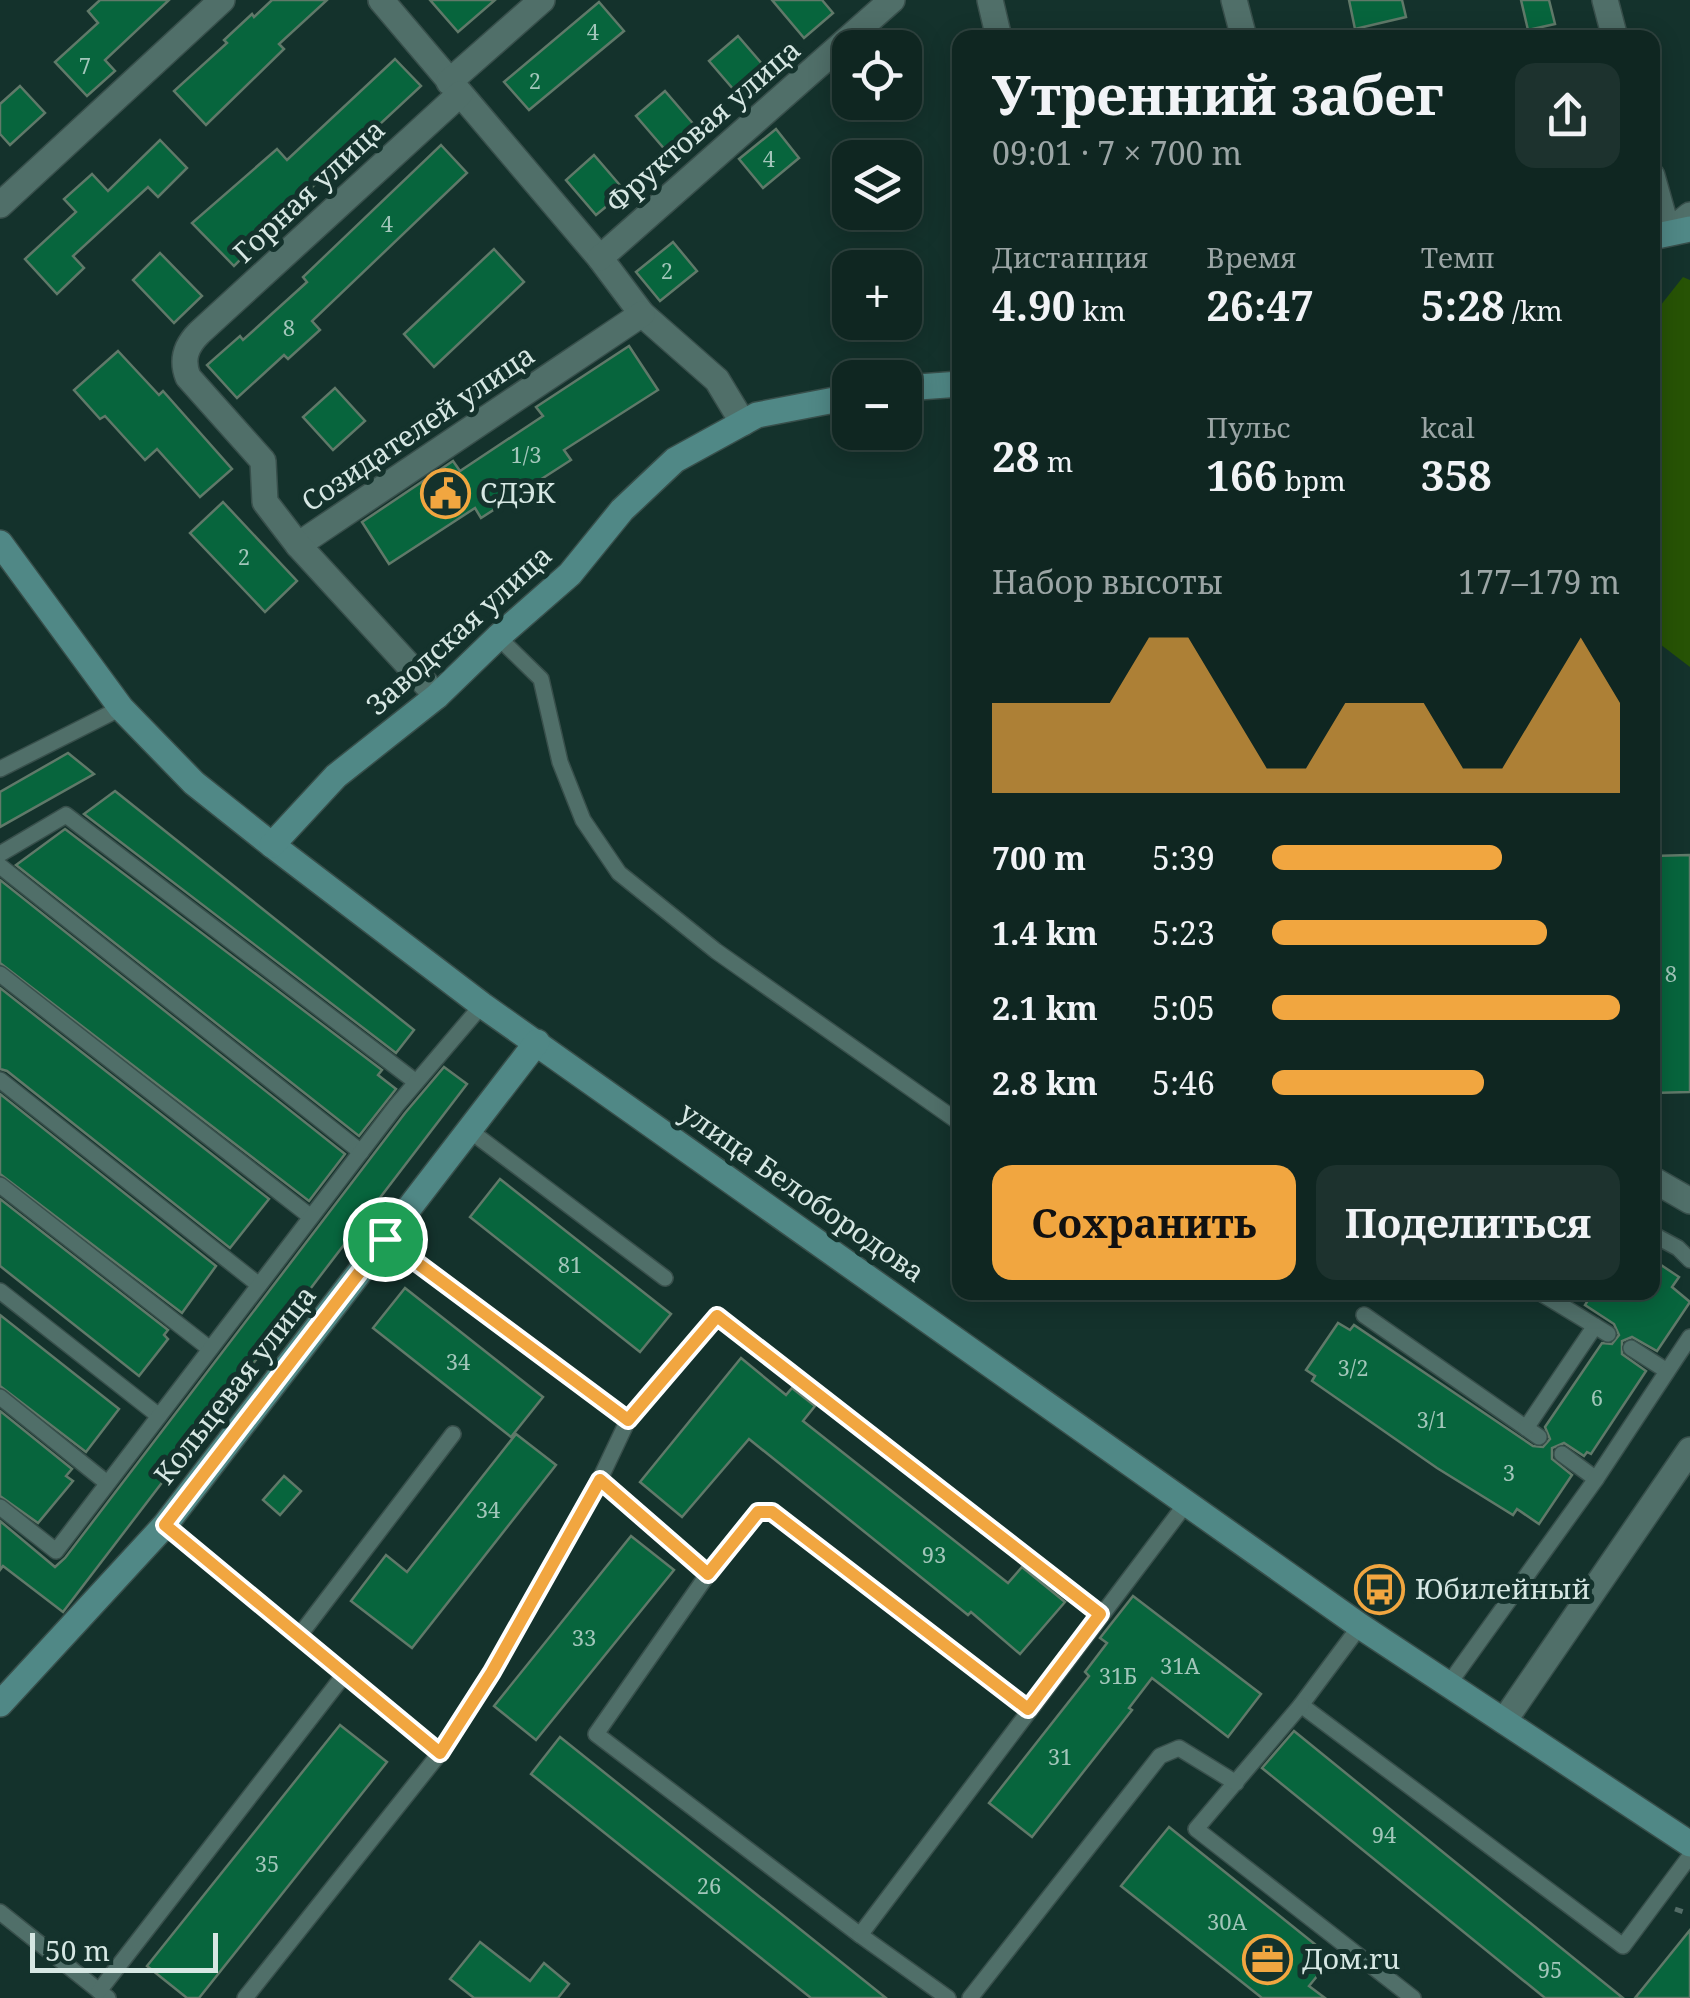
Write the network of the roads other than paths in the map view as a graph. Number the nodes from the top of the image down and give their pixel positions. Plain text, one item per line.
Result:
1 (222, 0) edge
2 (380, 0) edge
3 (542, 0) edge
4 (892, 0) edge
5 (990, 0) edge
6 (1234, 0) edge
7 (1605, 0) edge
8 (997, 30) edge
9 (1242, 30) edge
10 (1613, 30) edge
11 (454, 88) junction
12 (1660, 201) edge
13 (0, 206) edge
14 (1690, 215) edge
15 (1670, 233) edge
16 (600, 258) junction
17 (642, 314) junction
18 (952, 385) edge
19 (922, 387) edge
20 (832, 400) edge
21 (743, 423) junction
22 (0, 543) edge
23 (298, 544) junction
24 (498, 636) junction
25 (436, 696) junction
26 (121, 708) junction
27 (0, 768) edge
28 (272, 845) junction
29 (0, 854) edge
30 (0, 866) edge
31 (0, 974) edge
32 (482, 1005) junction
33 (537, 1042) junction
34 (0, 1080) edge
35 (416, 1082) junction
36 (952, 1117) edge
37 (469, 1130) junction
38 (361, 1152) junction
39 (1660, 1184) edge
40 (0, 1186) edge
41 (1690, 1201) edge
42 (311, 1217) junction
43 (1660, 1238) edge
44 (385, 1239) junction
45 (1690, 1260) edge
46 (665, 1278) dead end
47 (259, 1285) junction
48 (0, 1291) edge
49 (1552, 1300) edge
50 (1364, 1315) dead end
51 (1690, 1336) edge
52 (1631, 1348) dead end
53 (210, 1349) junction
54 (1667, 1372) junction
55 (0, 1398) edge
56 (159, 1416) junction
57 (628, 1420) junction
58 (453, 1434) dead end
59 (1690, 1450) edge
60 (1562, 1454) dead end
61 (1596, 1478) junction
62 (600, 1480) junction
63 (107, 1483) junction
64 (1188, 1501) junction
65 (0, 1507) edge
66 (165, 1525) junction
67 (708, 1574) junction
68 (1100, 1614) junction
69 (1360, 1626) junction
70 (299, 1636) junction
71 (344, 1675) junction
72 (1448, 1685) junction
73 (0, 1704) edge
74 (1301, 1705) junction
75 (1028, 1709) junction
76 (1504, 1721) junction
77 (440, 1753) junction
78 (1236, 1783) junction
79 (1690, 1844) edge
80 (1690, 1856) edge
81 (6, 1917) edge
82 (860, 1935) junction
83 (0, 1938) edge
84 (104, 1994) edge
85 (245, 1998) edge
86 (948, 1998) edge
87 (970, 1998) edge
88 (1413, 1998) edge

1 - 13 street
2 - 11 street
3 - 11 street, Горная улица
4 - 16 street, Фруктовая улица
5 - 8 street
6 - 9 street
7 - 10 street
11 - 16 street
11 - 23 street, Горная улица
12 - 15 street
14 - 15 street
16 - 17 street
17 - 21 street
17 - 23 street, Созидателей улица
18 - 19 main road
20 - 21 main road, Заводская улица
21 - 24 main road, Заводская улица
22 - 26 main road, улица Белобородова
23 - 25 street, Созидателей улица
24 - 25 main road, Заводская улица
24 - 36 lane
25 - 28 main road, Заводская улица
26 - 27 lane
26 - 28 main road, улица Белобородова
28 - 32 main road, улица Белобородова
29 - 35 lane
30 - 38 lane
31 - 42 lane
32 - 33 main road, улица Белобородова
32 - 35 lane
33 - 37 main road, Кольцевая улица
33 - 64 main road, улица Белобородова
34 - 47 lane
35 - 38 lane
37 - 44 main road, Кольцевая улица
37 - 46 lane
38 - 42 lane
39 - 41 street
40 - 53 lane
42 - 47 lane
43 - 45 lane
44 - 57 lane
44 - 66 main road, Кольцевая улица
47 - 53 lane
48 - 56 lane
49 - 50 lane
51 - 54 lane
52 - 54 lane
53 - 56 lane
54 - 61 lane
55 - 63 lane
56 - 63 lane
57 - 62 lane
57 - 68 lane
58 - 70 lane
59 - 76 street
60 - 61 lane
61 - 72 lane
62 - 67 lane
62 - 77 lane
63 - 65 lane
64 - 68 lane
64 - 69 main road, улица Белобородова
66 - 70 lane
66 - 73 main road, Кольцевая улица
67 - 75 lane
67 - 82 lane
68 - 75 lane
69 - 72 main road, улица Белобородова
69 - 74 lane
70 - 71 lane
71 - 77 lane
71 - 84 lane
72 - 76 main road, улица Белобородова
74 - 78 lane
74 - 80 lane
75 - 82 lane
76 - 79 main road, улица Белобородова
77 - 85 lane
78 - 87 lane
78 - 88 lane
81 - 83 lane
81 - 84 lane
82 - 86 lane

